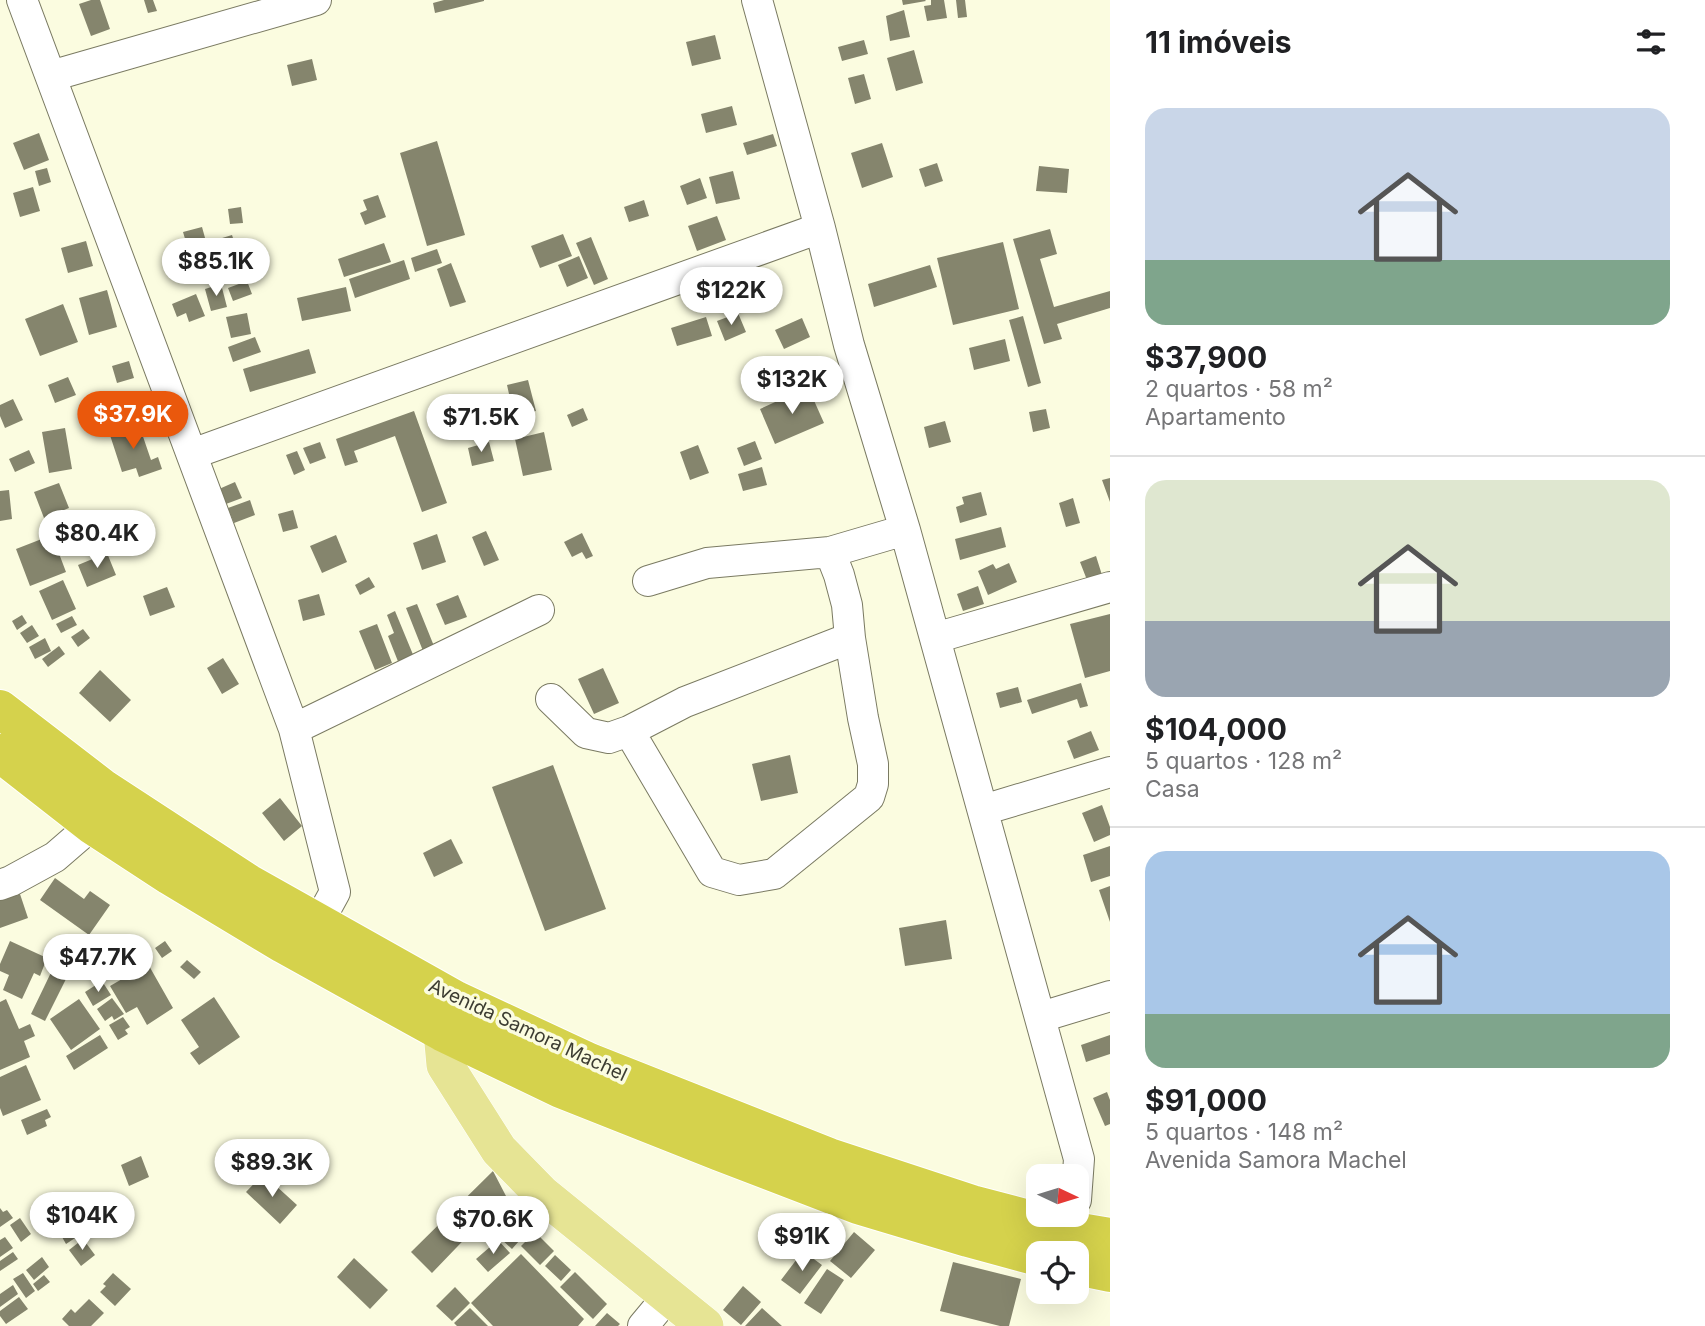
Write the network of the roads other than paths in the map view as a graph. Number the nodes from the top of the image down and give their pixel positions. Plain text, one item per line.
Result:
1 (22, 0) edge
2 (316, 0) edge
3 (757, 0) edge
4 (51, 76) junction
5 (820, 228) junction
6 (192, 454) junction
7 (905, 530) junction
8 (830, 552) junction
9 (648, 581) dead end
10 (1110, 587) edge
11 (539, 610) dead end
12 (850, 638) junction
13 (935, 638) junction
14 (551, 699) dead end
15 (0, 709) edge
16 (294, 729) junction
17 (629, 731) junction
18 (0, 753) edge
19 (1110, 772) edge
20 (983, 810) junction
21 (92, 825) junction
22 (0, 885) edge
23 (318, 923) junction
24 (1110, 996) edge
25 (1041, 1017) junction
26 (442, 1032) junction
27 (1082, 1230) edge
28 (1026, 1254) edge
29 (1110, 1273) edge
30 (668, 1296) junction
31 (643, 1326) edge
32 (705, 1326) edge

1 - 4 street
2 - 4 street
3 - 5 street
4 - 6 street
5 - 6 street
5 - 7 street
6 - 16 street
7 - 8 street
7 - 13 street
8 - 9 street
8 - 12 street
10 - 13 street
11 - 16 street
12 - 17 street
12 - 17 street
13 - 20 street
14 - 17 street
15 - 23 highway, Avenida Samora Machel
16 - 23 street
18 - 21 highway, Avenida Samora Machel
19 - 20 street
20 - 25 street
21 - 22 street
21 - 26 highway, Avenida Samora Machel
23 - 27 highway, Avenida Samora Machel
24 - 25 street
25 - 27 street
26 - 28 highway, Avenida Samora Machel
26 - 30 main road
27 - 29 highway, Avenida Samora Machel
30 - 31 street
30 - 32 main road

